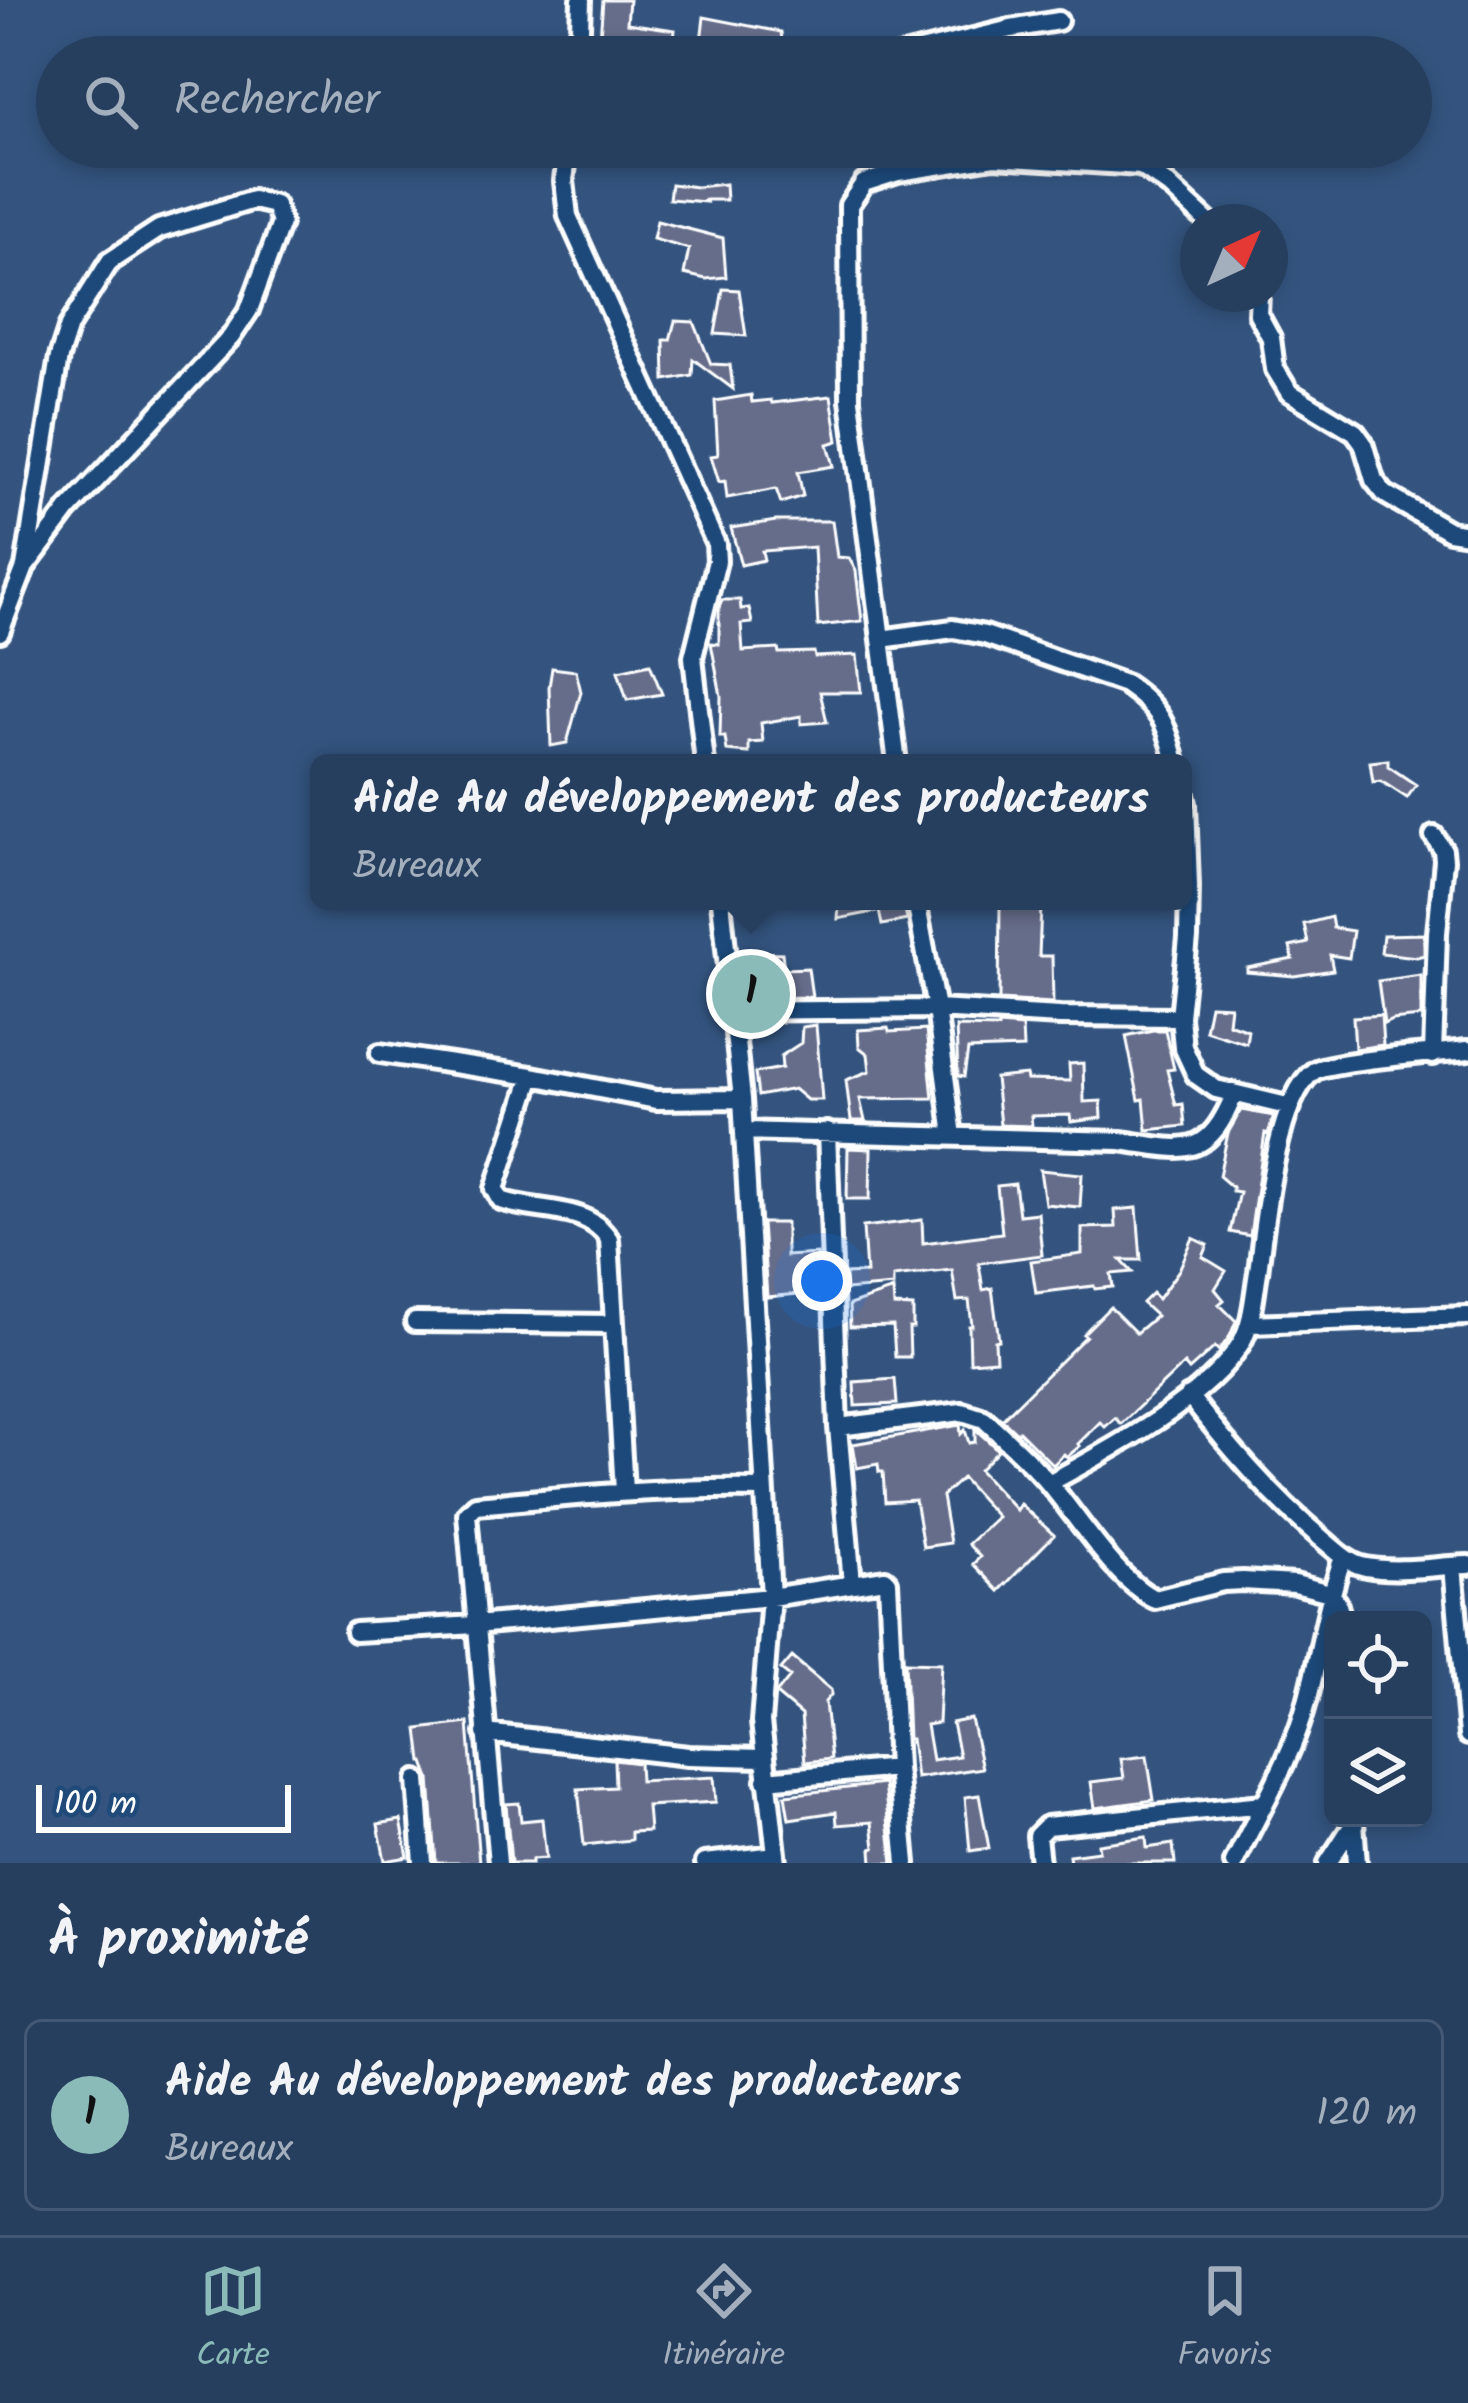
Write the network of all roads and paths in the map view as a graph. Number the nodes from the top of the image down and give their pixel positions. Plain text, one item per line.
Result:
1 (581, 0) edge
2 (1058, 21) dead end
3 (580, 36) edge
4 (982, 36) edge
5 (566, 168) edge
6 (925, 168) edge
7 (1144, 168) edge
8 (1189, 204) edge
9 (1258, 312) edge
10 (1468, 534) edge
11 (26, 567) junction
12 (0, 632) edge
13 (881, 639) junction
14 (704, 754) edge
15 (896, 754) edge
16 (1174, 754) edge
17 (1434, 836) dead end
18 (722, 910) edge
19 (918, 910) edge
20 (1187, 910) edge
21 (936, 1009) junction
22 (734, 1011) junction
23 (1180, 1017) junction
24 (1468, 1050) edge
25 (380, 1053) dead end
26 (1433, 1054) junction
27 (532, 1076) junction
28 (1234, 1095) junction
29 (742, 1099) junction
30 (1291, 1107) junction
31 (744, 1131) junction
32 (827, 1132) junction
33 (953, 1136) junction
34 (1468, 1316) edge
35 (415, 1322) dead end
36 (613, 1324) junction
37 (1249, 1324) junction
38 (1189, 1396) junction
39 (838, 1427) junction
40 (1049, 1483) junction
41 (764, 1489) junction
42 (624, 1491) junction
43 (1343, 1558) junction
44 (1461, 1565) edge
45 (852, 1583) junction
46 (1330, 1593) junction
47 (771, 1597) junction
48 (1340, 1611) edge
49 (476, 1625) junction
50 (355, 1632) dead end
51 (485, 1733) junction
52 (1468, 1735) edge
53 (763, 1758) junction
54 (897, 1768) junction
55 (417, 1780) dead end
56 (766, 1780) junction
57 (1263, 1804) junction
58 (1350, 1827) edge
59 (1354, 1827) edge
60 (777, 1859) edge
61 (423, 1863) edge
62 (498, 1863) edge
63 (706, 1863) edge
64 (906, 1863) edge
65 (1040, 1863) edge
66 (1234, 1863) edge
67 (1328, 1863) edge
68 (1357, 1863) edge

1 - 3 street
2 - 4 street
5 - 14 street
6 - 13 street
7 - 8 street
9 - 10 street
11 - 11 street
11 - 12 street
13 - 15 street
13 - 16 street
17 - 26 street
18 - 22 street
19 - 21 street
20 - 23 street
21 - 22 street
21 - 23 street
21 - 33 street
22 - 29 street
23 - 28 street
24 - 26 street
25 - 27 street
26 - 30 street
27 - 29 street
27 - 36 street
28 - 30 street
28 - 33 street
29 - 31 street
30 - 37 street
31 - 32 street
31 - 41 street
32 - 33 street
32 - 39 street
34 - 37 street
35 - 36 street
36 - 42 street
37 - 38 street
38 - 40 street
38 - 43 street
39 - 40 street
39 - 45 street
40 - 46 street
41 - 42 street
41 - 47 street
42 - 49 street
43 - 44 street
43 - 46 street
44 - 52 street
45 - 47 street
45 - 54 street
46 - 48 street
46 - 57 street
47 - 49 street
47 - 53 street
49 - 50 street
49 - 51 street
51 - 53 street
51 - 62 street
53 - 56 street
54 - 56 street
54 - 64 street
55 - 61 street
56 - 60 street
57 - 65 street
57 - 66 street
58 - 67 street
59 - 68 street
60 - 63 street

